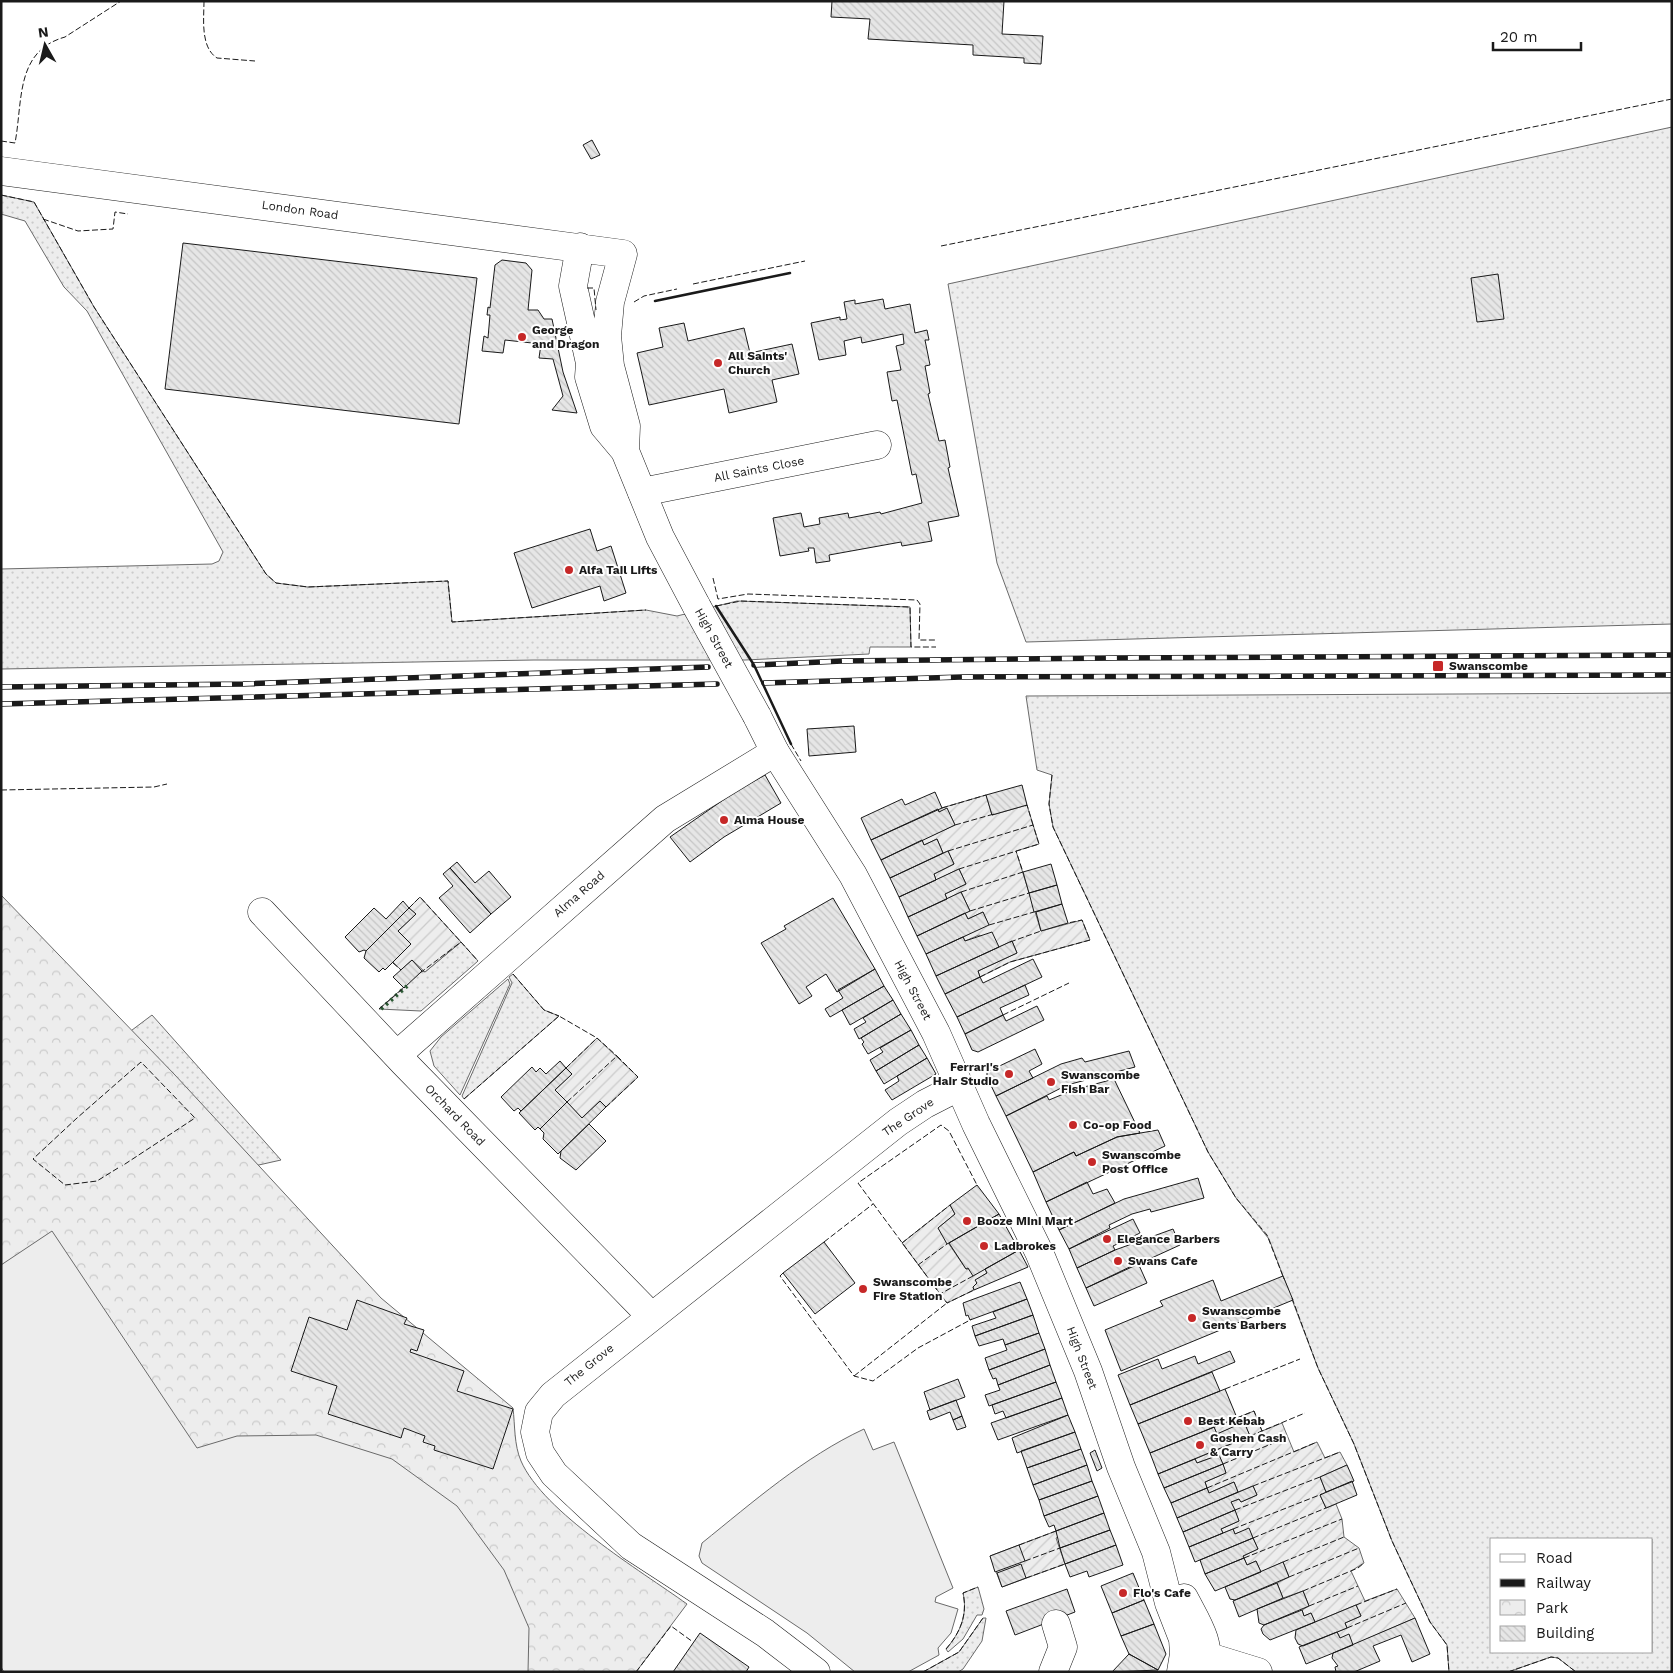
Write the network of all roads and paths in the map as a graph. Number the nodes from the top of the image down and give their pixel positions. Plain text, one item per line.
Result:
1 (1, 171) edge
2 (550, 244) junction
3 (601, 250) junction
4 (589, 376) junction
5 (877, 446) dead end
6 (625, 451) junction
7 (642, 492) junction
8 (775, 752) junction
9 (262, 912) dead end
10 (397, 1055) junction
11 (960, 1086) junction
12 (651, 1316) junction
13 (1056, 1624) dead end
14 (1195, 1662) edge
15 (816, 1672) edge
16 (1052, 1672) edge
17 (1258, 1672) edge

1 - 2 main road, London Road
2 - 3 main road, London Road
2 - 4 main road, High Street
3 - 4 main road, High Street
3 - 6 main road, High Street
4 - 6 main road, High Street
5 - 7 main road, All Saints Close
6 - 7 main road, High Street
7 - 8 main road, High Street, bridge
8 - 10 main road, Alma Road
8 - 11 main road, High Street
9 - 10 main road, Orchard Road
10 - 12 main road, Orchard Road
11 - 12 main road, The Grove
11 - 14 main road, High Street
12 - 15 main road, The Grove
13 - 16 main road
14 - 17 main road

